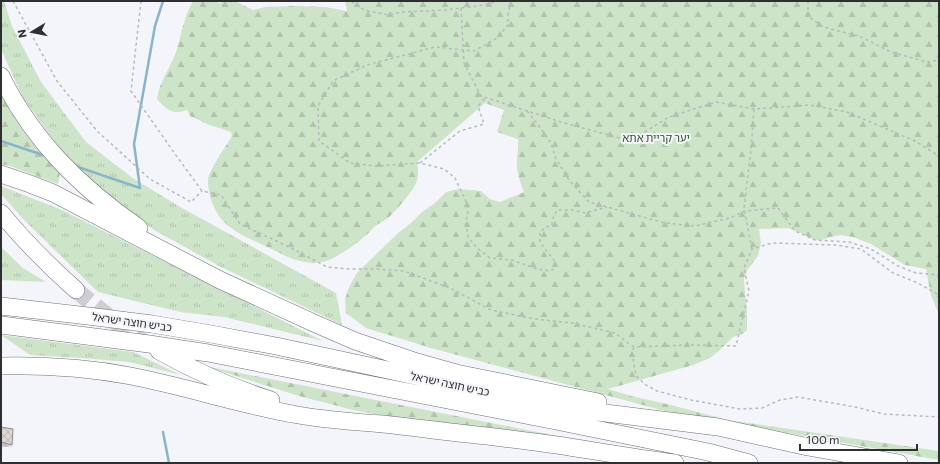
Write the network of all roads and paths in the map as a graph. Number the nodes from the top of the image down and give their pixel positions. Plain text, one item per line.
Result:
1 (13, 1) edge
2 (141, 1) edge
3 (352, 1) edge
4 (499, 1) edge
5 (511, 1) edge
6 (808, 1) edge
7 (461, 8) junction
8 (463, 50) junction
9 (939, 60) edge
10 (1, 76) edge
11 (486, 97) junction
12 (754, 109) junction
13 (526, 110) junction
14 (939, 156) edge
15 (420, 163) junction
16 (1, 174) edge
17 (202, 191) junction
18 (607, 206) junction
19 (745, 211) junction
20 (1, 213) edge
21 (752, 249) junction
22 (939, 275) edge
23 (220, 280) junction
24 (76, 290) tunnel mouth
25 (939, 294) edge
26 (1, 306) edge
27 (1, 325) edge
28 (634, 347) junction
29 (159, 351) tunnel mouth
30 (1, 366) edge
31 (939, 416) edge
32 (400, 426) junction
33 (718, 427) junction
34 (675, 463) edge
35 (749, 463) edge
36 (899, 463) edge

1 - 17 path
2 - 17 path
3 - 7 path
4 - 7 path
5 - 8 path
6 - 9 path
7 - 8 path
8 - 11 path
8 - 15 path
10 - 23 highway
11 - 13 path
11 - 15 path
12 - 13 path
12 - 14 path
12 - 19 path
13 - 18 path
15 - 18 path
16 - 23 highway
17 - 28 path
18 - 19 path
19 - 21 path
19 - 22 path
20 - 24 highway
21 - 25 path
21 - 28 path
23 - 33 highway
26 - 33 highway, כביש חוצה ישראל
27 - 35 highway, כביש חוצה ישראל
28 - 31 path
29 - 32 highway
30 - 32 highway
32 - 34 highway
33 - 36 highway, כביש חוצה ישראל

